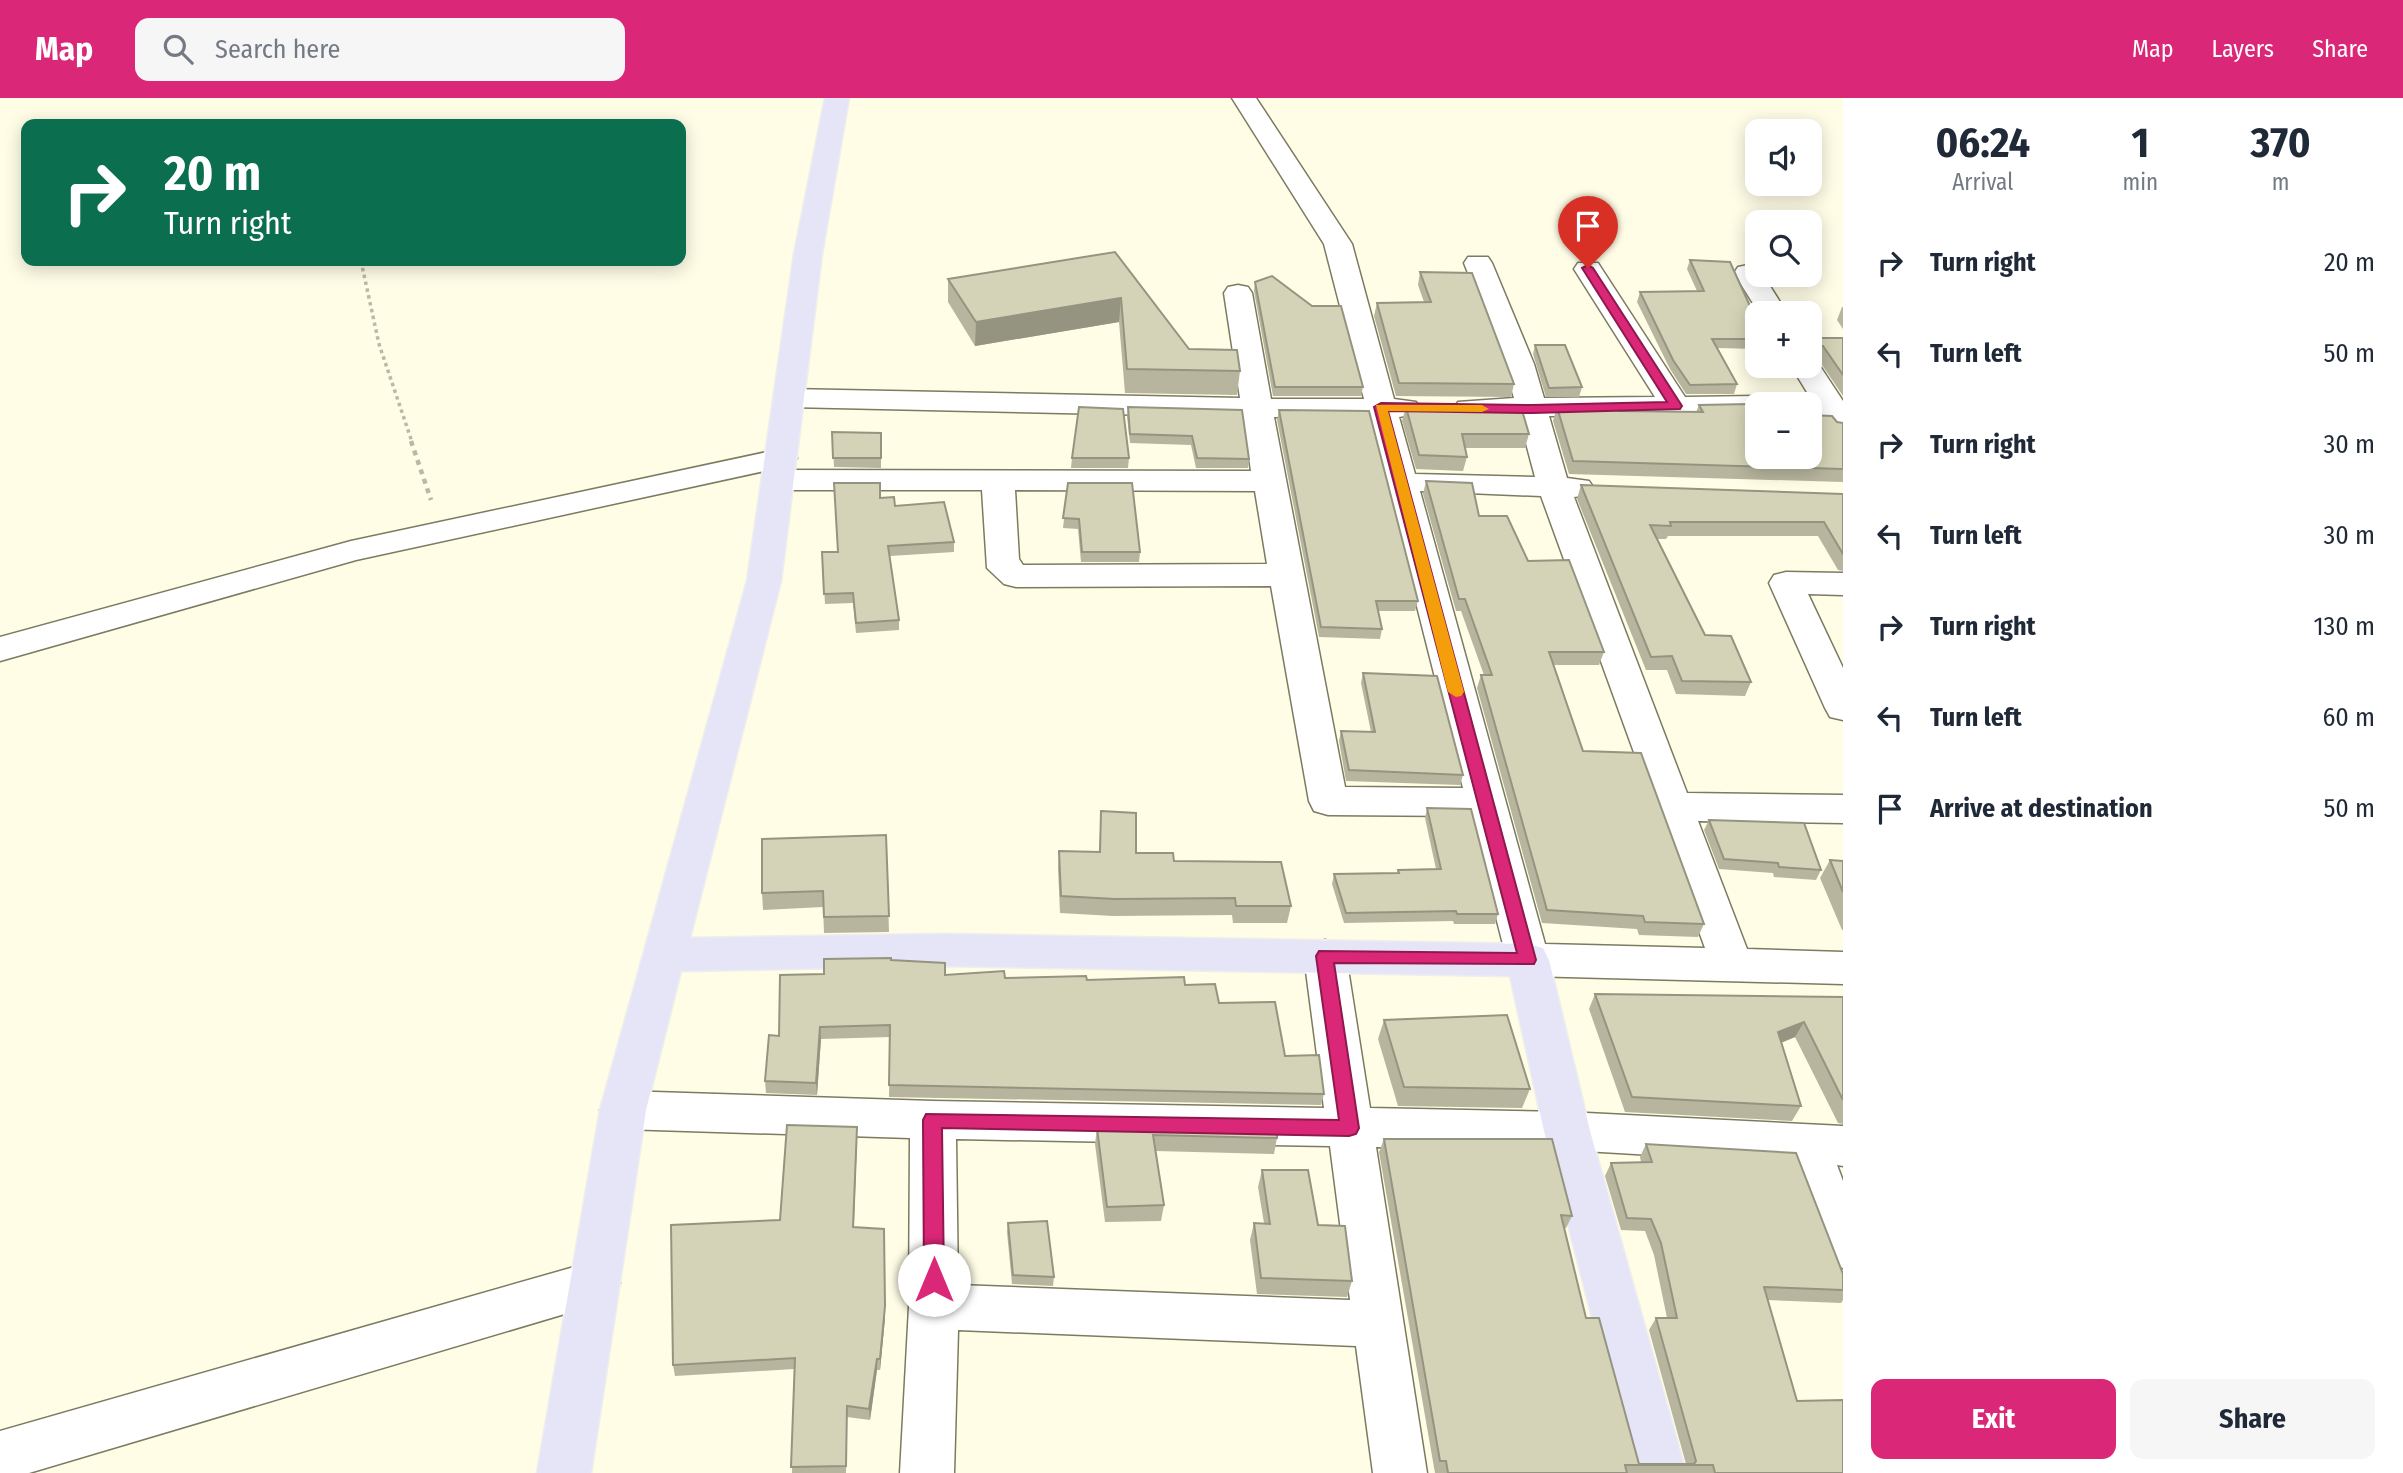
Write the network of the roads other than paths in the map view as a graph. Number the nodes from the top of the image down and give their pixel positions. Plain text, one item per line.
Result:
1 (837, 98) edge
2 (1244, 98) edge
3 (1478, 263) dead end
4 (1588, 268) dead end
5 (1238, 293) dead end
6 (1813, 378) edge
7 (789, 398) junction
8 (1745, 405) edge
9 (1676, 406) junction
10 (1381, 407) junction
11 (1259, 408) junction
12 (1532, 409) junction
13 (1831, 410) edge
14 (779, 469) junction
15 (998, 481) junction
16 (1269, 481) junction
17 (1400, 481) junction
18 (1554, 488) junction
19 (1609, 489) edge
20 (1286, 575) junction
21 (1843, 584) edge
22 (0, 649) edge
23 (1843, 708) edge
24 (1485, 802) junction
25 (1675, 807) junction
26 (1843, 809) edge
27 (665, 955) junction
28 (1325, 956) junction
29 (1528, 960) junction
30 (1733, 967) junction
31 (1843, 968) edge
32 (623, 1110) junction
33 (933, 1120) junction
34 (1349, 1128) junction
35 (1567, 1131) junction
36 (1825, 1146) edge
37 (1843, 1247) edge
38 (595, 1283) junction
39 (934, 1307) junction
40 (1378, 1324) junction
41 (0, 1457) edge
42 (564, 1473) edge
43 (927, 1473) edge
44 (1400, 1473) edge
45 (1659, 1473) edge

1 - 7 main road
2 - 10 street
3 - 12 street
4 - 9 street
5 - 11 street
6 - 13 street
7 - 11 street
7 - 14 main road
8 - 9 street
9 - 12 street
10 - 11 street
10 - 12 street
10 - 17 street
11 - 16 street
12 - 18 street
14 - 15 street
14 - 22 street
14 - 27 main road
15 - 16 street
15 - 20 street
16 - 20 street
17 - 18 street
17 - 24 street
18 - 19 street
18 - 25 street
20 - 24 street
21 - 23 street
24 - 29 street
25 - 26 street
25 - 30 street
27 - 28 main road
27 - 32 main road
28 - 29 main road
28 - 34 street
29 - 30 street
29 - 35 main road
30 - 31 street
32 - 33 street
32 - 38 main road
33 - 34 street
33 - 39 street
34 - 35 street
34 - 40 street
35 - 36 street
35 - 45 main road
36 - 37 street
38 - 41 street
38 - 42 main road
39 - 40 street
39 - 43 street
40 - 44 street

